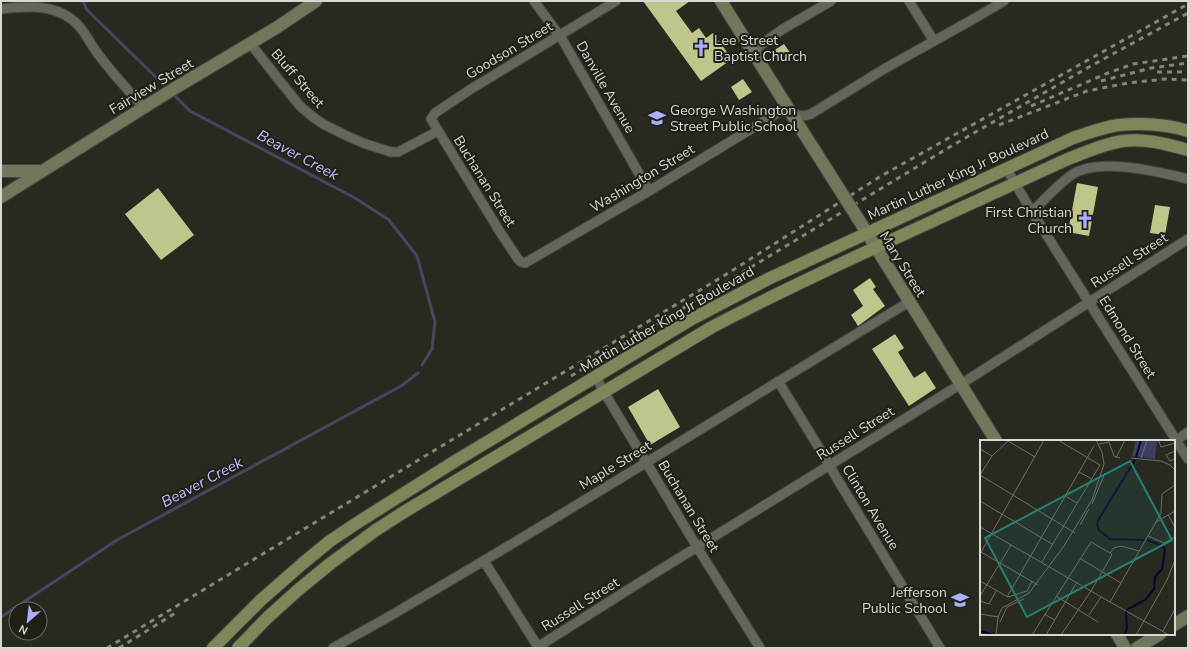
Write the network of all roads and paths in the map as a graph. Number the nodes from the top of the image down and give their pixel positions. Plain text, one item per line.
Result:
1 (316, 1) edge
2 (534, 1) edge
3 (616, 1) edge
4 (721, 1) edge
5 (831, 1) edge
6 (909, 1) edge
7 (1004, 1) edge
8 (1, 9) edge
9 (559, 36) junction
10 (934, 41) junction
11 (250, 43) junction
12 (754, 54) junction
13 (144, 108) junction
14 (792, 113) junction
15 (438, 131) junction
16 (1188, 131) edge
17 (1188, 150) edge
18 (1006, 168) junction
19 (43, 170) junction
20 (1, 172) edge
21 (1188, 179) edge
22 (1015, 183) junction
23 (649, 191) junction
24 (1, 197) edge
25 (1032, 212) junction
26 (866, 233) junction
27 (1188, 239) edge
28 (509, 246) joint
29 (875, 248) junction
30 (909, 302) junction
31 (1090, 302) junction
32 (596, 377) junction
33 (778, 381) junction
34 (961, 384) junction
35 (604, 392) junction
36 (1188, 432) edge
37 (995, 440) edge
38 (1174, 440) edge
39 (1175, 441) edge
40 (1188, 459) edge
41 (647, 463) junction
42 (830, 465) junction
43 (697, 547) junction
44 (484, 561) junction
45 (1188, 616) edge
46 (1175, 624) edge
47 (1118, 635) edge
48 (1158, 635) edge
49 (537, 647) edge
50 (214, 648) edge
51 (238, 648) edge
52 (333, 648) edge
53 (760, 648) edge
54 (940, 648) edge
55 (1126, 648) edge
56 (1137, 648) edge

1 - 11 main road, Fairview Street
2 - 9 street, Danville Avenue
3 - 9 street, Goodson Street
4 - 12 main road, Mary Street
5 - 12 street
6 - 10 street
7 - 10 street, Washington Street
8 - 13 street
9 - 15 street, Goodson Street
9 - 23 street, Danville Avenue
10 - 14 street, Washington Street
11 - 13 main road, Fairview Street
11 - 15 street, Bluff Street
12 - 14 main road, Mary Street
13 - 19 main road, Fairview Street
14 - 23 street, Washington Street
14 - 26 main road, Mary Street, bridge
15 - 28 street, Buchanan Street
16 - 18 main road, Martin Luther King Jr Boulevard
17 - 22 main road
18 - 22 street, Edmond Street
18 - 26 main road, Martin Luther King Jr Boulevard
19 - 20 main road
19 - 24 main road, Fairview Street
21 - 25 street
22 - 25 street, Edmond Street
22 - 29 main road
23 - 28 street, Washington Street
25 - 31 street, Edmond Street
26 - 29 main road, Mary Street
26 - 32 main road, Martin Luther King Jr Boulevard
27 - 31 street, Russell Street
29 - 30 main road, Mary Street
29 - 35 main road
30 - 33 street, Maple Street
30 - 34 main road, Mary Street
31 - 34 street, Russell Street
31 - 38 street, Edmond Street
32 - 35 street, Buchanan Street
32 - 50 main road, Martin Luther King Jr Boulevard
33 - 41 street, Maple Street
33 - 42 street, Clinton Avenue
34 - 37 main road, Mary Street
34 - 42 street, Russell Street
35 - 41 street, Buchanan Street
35 - 51 main road
36 - 39 street
39 - 40 street, Edmond Street
41 - 43 street, Buchanan Street
41 - 44 street, Maple Street
42 - 43 street, Russell Street
42 - 54 street, Clinton Avenue
43 - 49 street, Russell Street
43 - 53 street, Buchanan Street
44 - 49 street
44 - 52 street, Maple Street
45 - 46 main road
47 - 55 main road
48 - 56 main road

